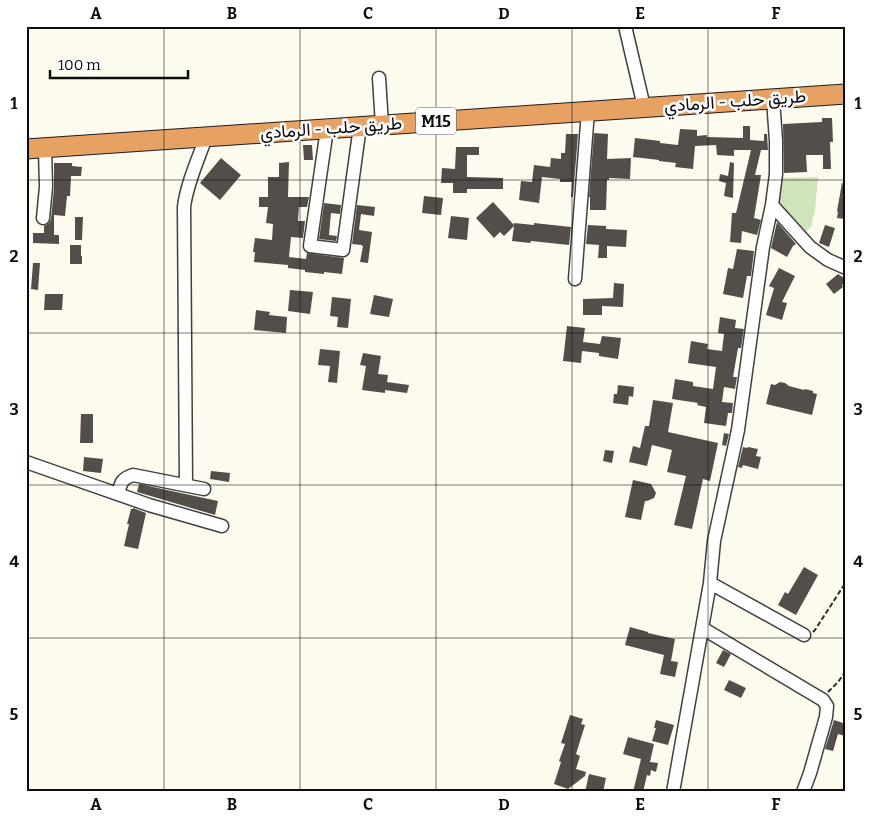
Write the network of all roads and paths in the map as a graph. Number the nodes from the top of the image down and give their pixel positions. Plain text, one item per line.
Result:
1 (625, 26) edge
2 (379, 78) dead end
3 (846, 94) edge
4 (773, 99) junction
5 (644, 107) junction
6 (588, 111) junction
7 (382, 125) junction
8 (360, 126) junction
9 (327, 129) junction
10 (206, 137) junction
11 (45, 148) junction
12 (26, 149) edge
13 (772, 205) junction
14 (43, 218) dead end
15 (846, 268) edge
16 (575, 279) dead end
17 (26, 462) edge
18 (186, 485) junction
19 (204, 489) dead end
20 (118, 494) junction
21 (222, 526) dead end
22 (846, 582) edge
23 (710, 583) junction
24 (702, 628) junction
25 (804, 635) joint
26 (846, 670) edge
27 (811, 692) junction
28 (672, 792) edge
29 (803, 792) edge

1 - 5 street
2 - 7 street
3 - 4 highway, طريق حلب - الرمادي / M15
4 - 5 highway, طريق حلب - الرمادي / M15
4 - 13 street
5 - 6 highway, طريق حلب - الرمادي / M15
6 - 7 highway, طريق حلب - الرمادي / M15
6 - 16 street
7 - 8 highway, طريق حلب - الرمادي / M15
8 - 9 highway, طريق حلب - الرمادي / M15
8 - 9 street
9 - 10 highway, طريق حلب - الرمادي / M15
10 - 11 highway, طريق حلب - الرمادي / M15
10 - 18 street
11 - 12 highway, طريق حلب - الرمادي / M15
11 - 14 street
13 - 15 street
13 - 23 street
17 - 20 street
18 - 19 street
18 - 20 street
20 - 21 street
22 - 25 path
23 - 24 street
23 - 25 street
24 - 27 street
24 - 28 street
26 - 27 path
27 - 29 street

